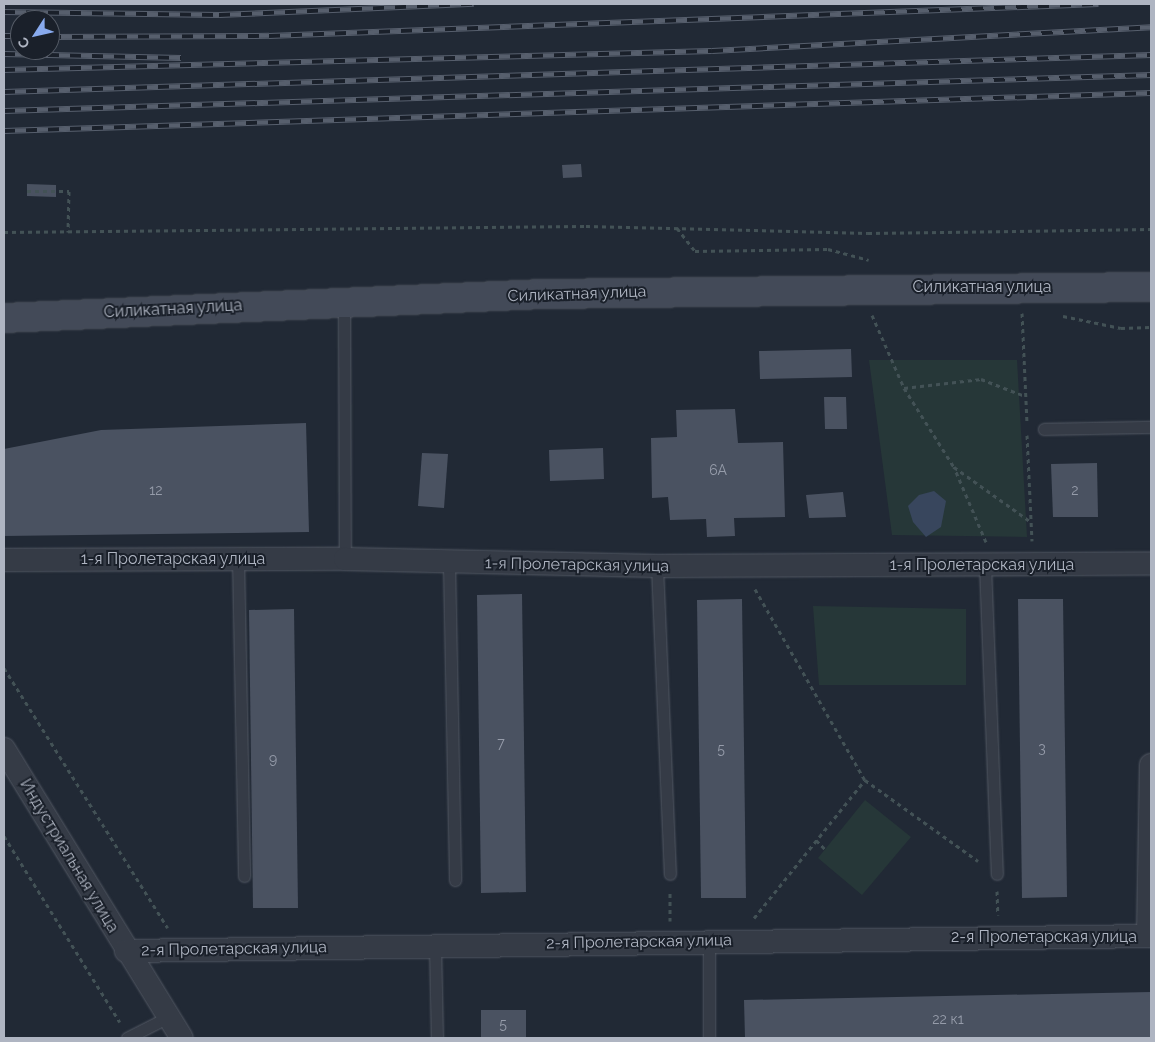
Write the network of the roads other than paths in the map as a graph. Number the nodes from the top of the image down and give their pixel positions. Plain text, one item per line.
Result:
1 (1151, 287) edge
2 (344, 302) junction
3 (4, 318) edge
4 (1151, 427) edge
5 (1044, 429) dead end
6 (238, 558) junction
7 (345, 559) junction
8 (4, 560) edge
9 (448, 563) junction
10 (1151, 564) edge
11 (991, 565) junction
12 (657, 566) junction
13 (4, 749) edge
14 (1151, 765) edge
15 (670, 874) road end
16 (997, 874) road end
17 (244, 876) dead end
18 (456, 880) dead end
19 (1150, 936) edge
20 (709, 940) junction
21 (435, 945) junction
22 (126, 951) junction
23 (168, 1017) junction
24 (128, 1037) edge
25 (182, 1038) edge
26 (437, 1038) edge
27 (709, 1038) edge

1 - 2 street, Силикатная улица
2 - 3 street, Силикатная улица
2 - 7 lane
4 - 5 lane
6 - 7 street, 1-я Пролетарская улица
6 - 8 street, 1-я Пролетарская улица
6 - 17 lane
7 - 9 street, 1-я Пролетарская улица
9 - 12 street, 1-я Пролетарская улица
9 - 18 lane
10 - 11 street, 1-я Пролетарская улица
11 - 12 street, 1-я Пролетарская улица
11 - 16 lane
12 - 15 lane
13 - 22 street, Индустриальная улица
14 - 19 street
19 - 20 street, 2-я Пролетарская улица
20 - 21 street, 2-я Пролетарская улица
20 - 27 lane
21 - 22 street, 2-я Пролетарская улица
21 - 26 lane
22 - 23 street, Индустриальная улица
23 - 24 lane
23 - 25 street, Индустриальная улица

